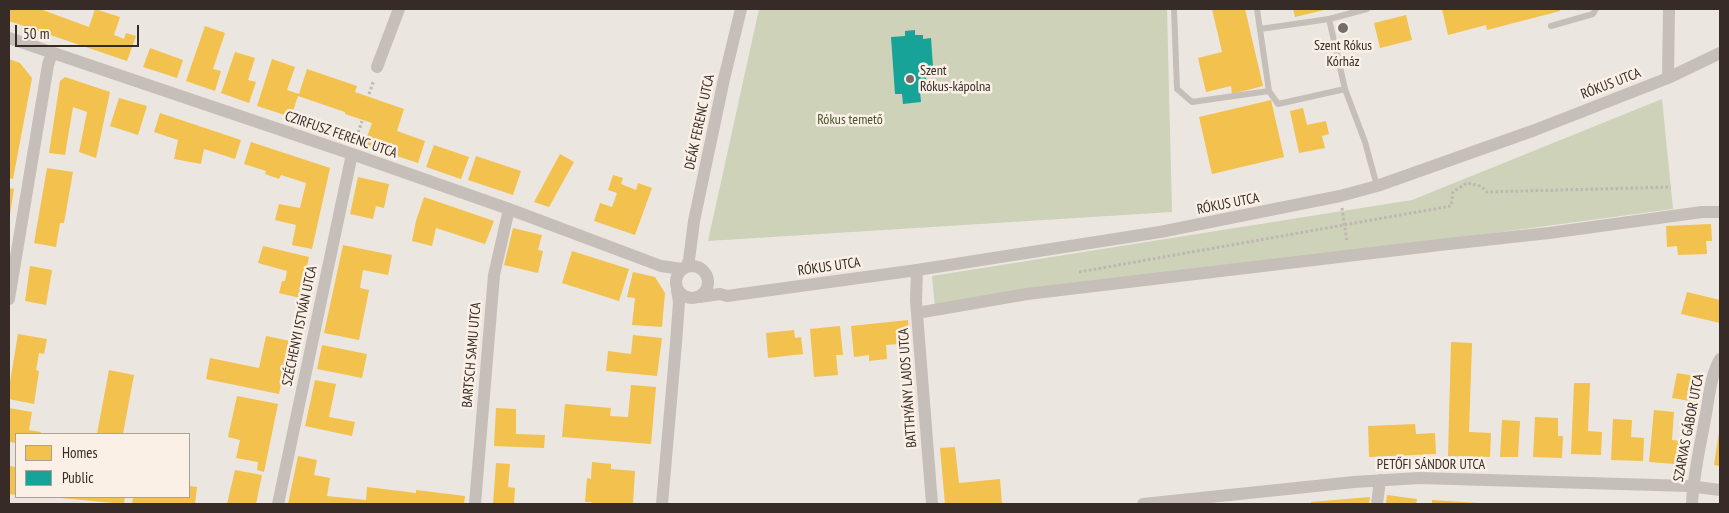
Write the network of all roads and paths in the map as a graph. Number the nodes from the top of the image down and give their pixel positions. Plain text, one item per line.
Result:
1 (399, 9) edge
2 (741, 9) edge
3 (1174, 9) edge
4 (1257, 9) edge
5 (1367, 9) edge
6 (1596, 9) edge
7 (1669, 9) edge
8 (1329, 19) junction
9 (1551, 26) dead end
10 (1260, 30) junction
11 (9, 38) edge
12 (52, 53) junction
13 (1720, 53) edge
14 (377, 67) dead end
15 (1668, 78) junction
16 (1345, 89) junction
17 (1269, 90) junction
18 (362, 121) dead end
19 (352, 154) junction
20 (1377, 186) junction
21 (1671, 187) dead end
22 (1342, 205) dead end
23 (509, 209) junction
24 (1720, 212) edge
25 (1345, 224) junction
26 (690, 242) junction
27 (1349, 256) junction
28 (661, 266) junction
29 (684, 268) junction
30 (917, 270) junction
31 (704, 272) junction
32 (1072, 273) dead end
33 (676, 287) junction
34 (720, 294) junction
35 (697, 298) junction
36 (9, 299) edge
37 (917, 314) junction
38 (676, 343) junction
39 (1720, 359) edge
40 (1380, 480) junction
41 (1692, 487) junction
42 (1720, 490) edge
43 (278, 504) edge
44 (475, 504) edge
45 (662, 504) edge
46 (932, 504) edge
47 (1143, 504) edge
48 (1377, 504) edge
49 (1692, 504) edge

1 - 14 street
2 - 26 street, DEÁK FERENC UTCA
3 - 17 lane
4 - 10 lane
5 - 8 lane
6 - 9 lane
7 - 15 street
8 - 10 lane
8 - 16 lane
10 - 17 lane
11 - 12 street, CZIRFUSZ FERENC UTCA
12 - 19 street, CZIRFUSZ FERENC UTCA
12 - 36 street
13 - 15 street, RÓKUS UTCA
15 - 20 street, RÓKUS UTCA
16 - 17 lane
16 - 20 lane
18 - 19 path
19 - 23 street, CZIRFUSZ FERENC UTCA
19 - 43 street, SZÉCHENYI ISTVÁN UTCA
20 - 30 street, RÓKUS UTCA
21 - 25 path
22 - 25 path
23 - 28 street, CZIRFUSZ FERENC UTCA
23 - 44 street, BARTSCH SAMU UTCA
24 - 27 street
25 - 27 path
25 - 32 path
26 - 29 street, DEÁK FERENC UTCA
26 - 31 street
27 - 37 street
28 - 29 street, CZIRFUSZ FERENC UTCA
28 - 33 street
29 - 31 street
29 - 33 street
30 - 34 street, RÓKUS UTCA
30 - 37 street, BATTHYÁNY LAJOS UTCA
31 - 34 street
31 - 35 street
33 - 35 street
33 - 38 street
34 - 35 street, RÓKUS UTCA
35 - 38 street
37 - 46 street, BATTHYÁNY LAJOS UTCA
38 - 45 street
39 - 41 street, SZARVAS GÁBOR UTCA
40 - 41 street, PETŐFI SÁNDOR UTCA
40 - 47 street, PETŐFI SÁNDOR UTCA
40 - 48 street
41 - 42 street, PETŐFI SÁNDOR UTCA
41 - 49 street, SZARVAS GÁBOR UTCA

